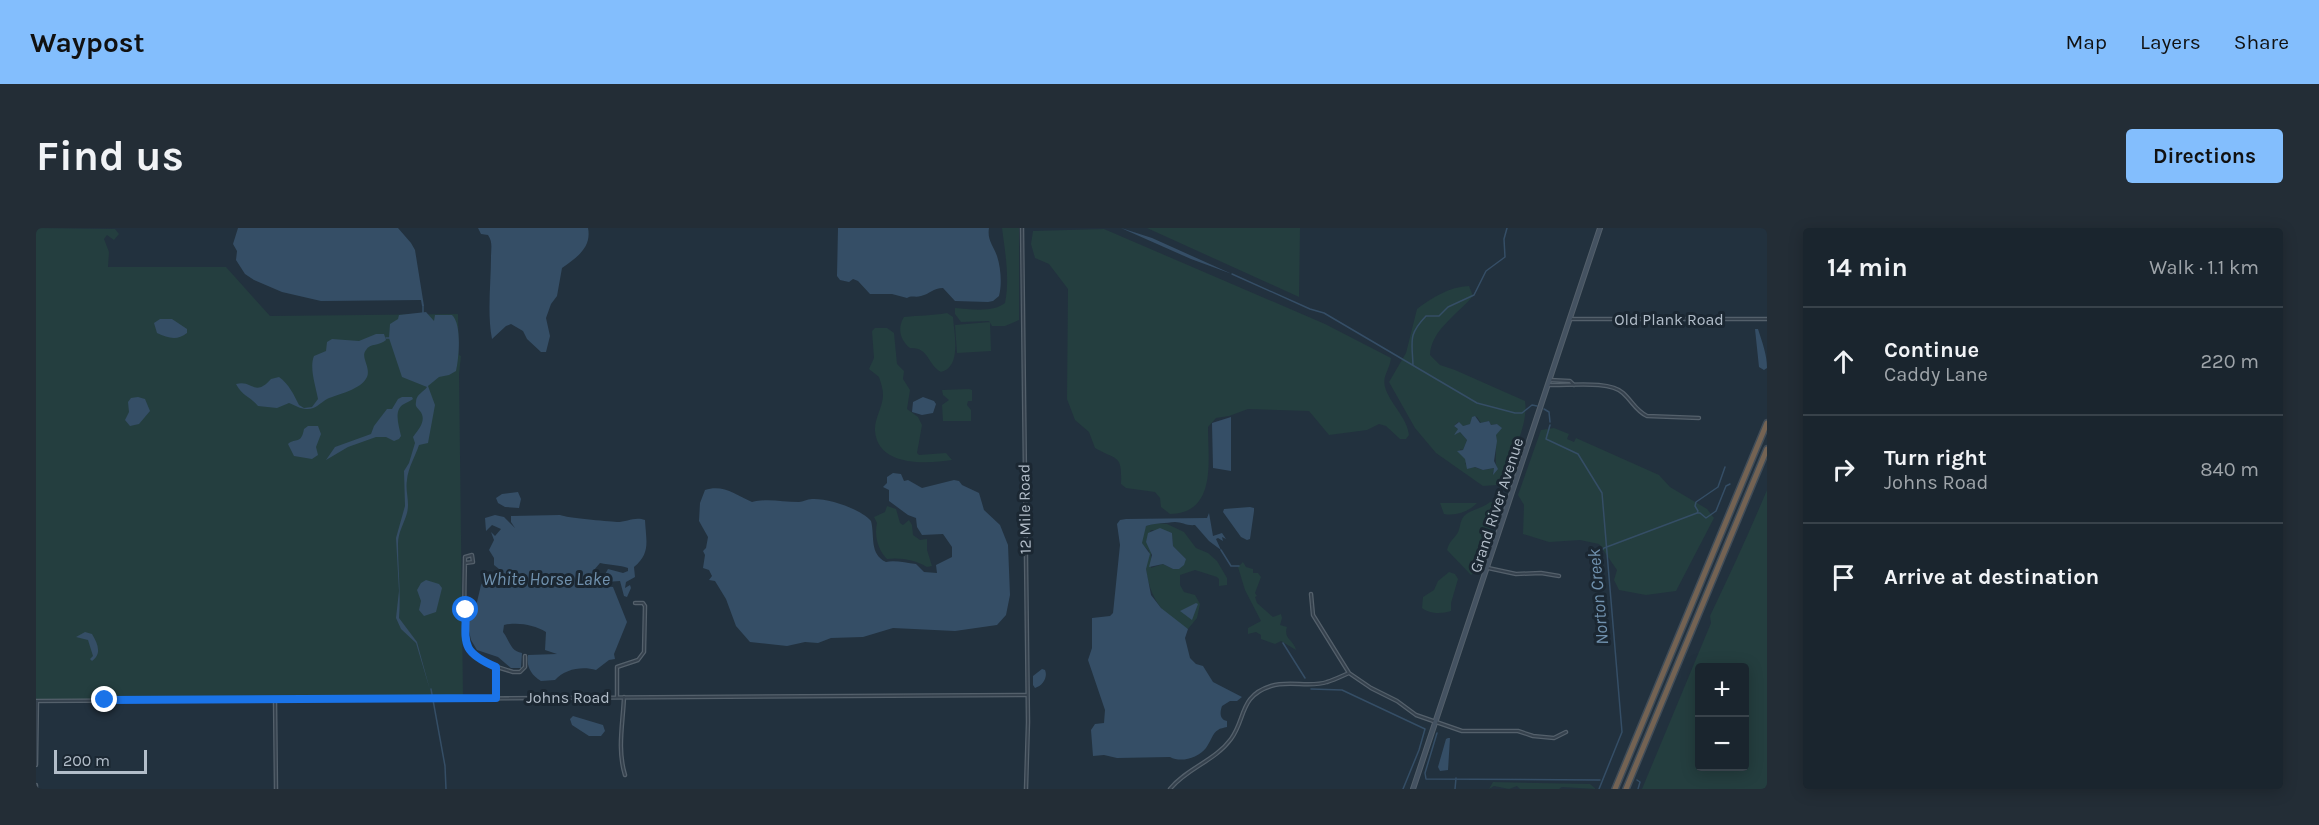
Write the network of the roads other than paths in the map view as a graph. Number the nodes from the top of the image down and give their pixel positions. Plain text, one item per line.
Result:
1 (1022, 228) edge
2 (1600, 228) edge
3 (1570, 319) junction
4 (1767, 319) edge
5 (1549, 383) junction
6 (1699, 418) dead end
7 (1767, 423) edge
8 (1767, 449) edge
9 (465, 564) dead end
10 (1488, 568) junction
11 (1559, 576) dead end
12 (1311, 594) dead end
13 (635, 603) dead end
14 (525, 656) dead end
15 (496, 667) junction
16 (1348, 673) junction
17 (1027, 695) junction
18 (617, 697) junction
19 (624, 697) junction
20 (496, 698) junction
21 (275, 700) junction
22 (37, 701) edge
23 (1436, 722) junction
24 (1566, 732) dead end
25 (36, 765) edge
26 (625, 775) dead end
27 (276, 789) edge
28 (1026, 789) edge
29 (1170, 789) edge
30 (1413, 789) edge
31 (1615, 789) edge
32 (1626, 789) edge

1 - 17 street, 12 Mile Road
2 - 3 main road, Grand River Avenue
3 - 4 street, Old Plank Road
3 - 5 main road, Grand River Avenue
5 - 6 street
5 - 10 main road, Grand River Avenue
7 - 31 highway
8 - 32 highway
9 - 15 street
10 - 11 street
10 - 23 main road, Grand River Avenue
12 - 16 street
13 - 18 street
14 - 15 street
15 - 20 street
16 - 23 street
16 - 29 street
17 - 19 street, Johns Road
17 - 28 street, 12 Mile Road
18 - 19 street, Johns Road
18 - 20 street, Johns Road
19 - 26 street
20 - 21 street, Johns Road
21 - 22 street, Johns Road
21 - 27 street
22 - 25 street
23 - 24 street
23 - 30 main road, Grand River Avenue

